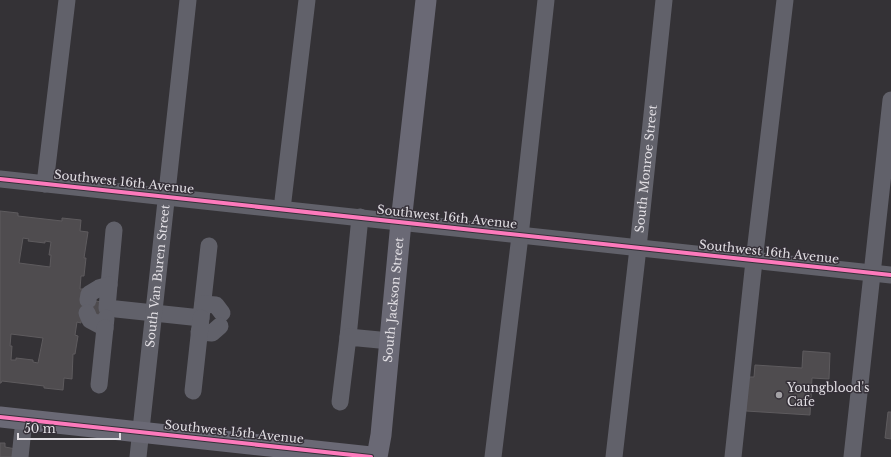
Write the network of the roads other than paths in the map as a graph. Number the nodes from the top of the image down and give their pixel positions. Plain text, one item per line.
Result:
1 (67, 0) edge
2 (188, 0) edge
3 (307, 0) edge
4 (426, 0) edge
5 (546, 0) edge
6 (664, 0) edge
7 (784, 0) edge
8 (891, 100) edge
9 (0, 179) edge
10 (45, 184) junction
11 (166, 196) junction
12 (282, 208) junction
13 (360, 217) junction
14 (401, 222) junction
15 (114, 230) dead end
16 (520, 236) junction
17 (209, 246) dead end
18 (638, 248) junction
19 (754, 261) junction
20 (872, 273) junction
21 (891, 275) edge
22 (109, 285) junction
23 (107, 308) junction
24 (154, 313) junction
25 (201, 318) junction
26 (105, 328) junction
27 (348, 337) junction
28 (390, 341) junction
29 (99, 385) dead end
30 (193, 391) dead end
31 (340, 402) dead end
32 (0, 417) edge
33 (24, 420) junction
34 (140, 432) junction
35 (20, 457) edge
36 (138, 457) edge
37 (371, 457) edge
38 (377, 457) edge
39 (493, 457) edge
40 (614, 457) edge
41 (733, 457) edge
42 (852, 457) edge

1 - 10 street
2 - 11 street, South Van Buren Street
3 - 12 street
4 - 14 main road, South Jackson Street
5 - 16 street
6 - 18 street, South Monroe Street
7 - 19 street
8 - 20 street
9 - 10 street, Southwest 16th Avenue
10 - 11 street, Southwest 16th Avenue
11 - 12 street, Southwest 16th Avenue
11 - 24 street, South Van Buren Street
12 - 13 street, Southwest 16th Avenue
13 - 14 street, Southwest 16th Avenue
13 - 27 street
14 - 16 street, Southwest 16th Avenue
14 - 28 main road, South Jackson Street
15 - 22 street
16 - 18 street, Southwest 16th Avenue
16 - 39 street
17 - 25 street
18 - 19 street, Southwest 16th Avenue
18 - 40 street, South Monroe Street
19 - 20 street, Southwest 16th Avenue
19 - 41 street
20 - 21 street, Southwest 16th Avenue
20 - 42 street
22 - 23 street
22 - 26 street
23 - 24 street
23 - 26 street
24 - 25 street
24 - 34 street, South Van Buren Street
25 - 25 street
25 - 30 street
26 - 29 street
27 - 28 street
27 - 31 street
28 - 38 main road, South Jackson Street
32 - 33 main road, Southwest 15th Avenue
33 - 34 main road, Southwest 15th Avenue
33 - 35 street
34 - 36 street, South Van Buren Street
34 - 37 main road, Southwest 15th Avenue

